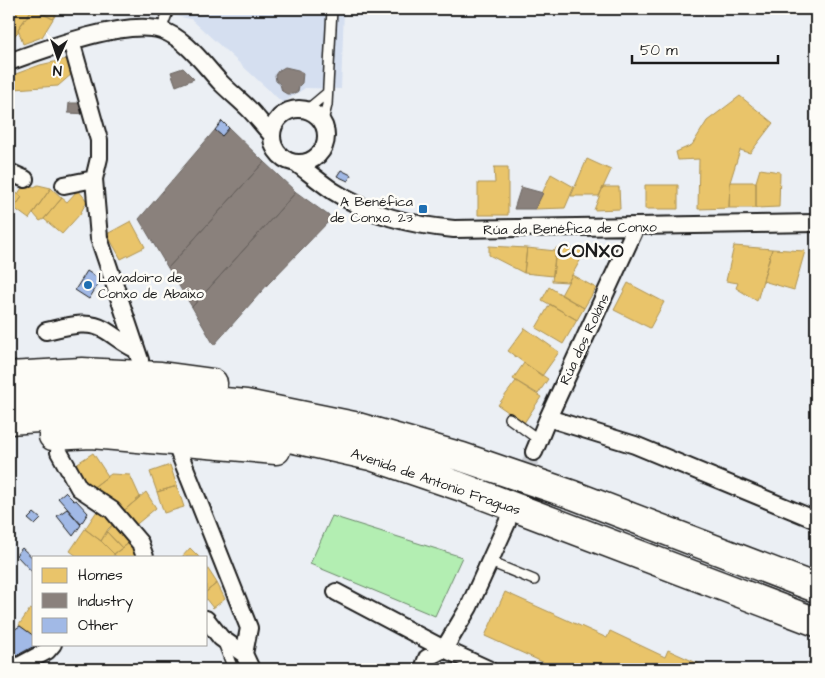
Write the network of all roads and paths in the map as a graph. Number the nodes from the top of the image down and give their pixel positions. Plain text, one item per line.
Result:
1 (170, 9) edge
2 (332, 9) edge
3 (161, 30) junction
4 (71, 41) junction
5 (9, 62) edge
6 (327, 93) junction
7 (249, 109) junction
8 (308, 110) junction
9 (285, 112) junction
10 (323, 121) junction
11 (272, 135) junction
12 (318, 155) junction
13 (296, 163) junction
14 (9, 172) edge
15 (25, 179) dead end
16 (94, 179) junction
17 (64, 185) dead end
18 (332, 190) junction
19 (816, 224) edge
20 (636, 227) junction
21 (46, 331) dead end
22 (9, 376) edge
23 (9, 396) edge
24 (509, 418) dead end
25 (548, 418) junction
26 (9, 420) edge
27 (9, 439) edge
28 (325, 446) junction
29 (537, 446) joint
30 (178, 450) dead end
31 (59, 452) dead end
32 (488, 466) junction
33 (816, 520) edge
34 (507, 522) tunnel mouth
35 (145, 556) edge
36 (490, 562) junction
37 (534, 580) dead end
38 (816, 588) edge
39 (336, 592) dead end
40 (208, 622) edge
41 (816, 622) edge
42 (221, 638) junction
43 (51, 646) edge
44 (444, 649) junction
45 (244, 654) junction
46 (13, 669) edge
47 (233, 669) edge
48 (251, 669) edge
49 (423, 669) edge
50 (488, 669) edge

1 - 3 lane
2 - 6 lane
3 - 4 street, Rúa da Benéfica de Conxo
3 - 7 street, Rúa da Benéfica de Conxo
4 - 5 street, Rúa da Benéfica de Conxo
4 - 16 street
6 - 8 lane
6 - 10 lane
7 - 9 street
7 - 11 street, Rúa da Benéfica de Conxo
8 - 9 street
8 - 10 street
9 - 11 street
10 - 12 street
11 - 13 street, Rúa da Benéfica de Conxo
12 - 13 street
12 - 18 street
13 - 18 street, Rúa da Benéfica de Conxo
14 - 15 street
16 - 17 street
16 - 21 street
18 - 20 street, Rúa da Benéfica de Conxo
19 - 20 street, Rúa da Benéfica de Conxo
20 - 25 street, Rúa dos Roláns
22 - 32 highway
23 - 32 highway, Avenida de Antonio Fraguas
24 - 29 lane
25 - 29 street, Rúa dos Roláns
25 - 33 street
26 - 28 highway, Avenida de Antonio Fraguas
27 - 28 highway
28 - 41 highway, Avenida de Antonio Fraguas
30 - 45 street
31 - 35 street
32 - 38 highway, Avenida de Antonio Fraguas
34 - 36 street
36 - 37 lane
36 - 44 street
39 - 44 street
40 - 42 street
42 - 45 street
42 - 47 lane
43 - 46 street
44 - 49 street
44 - 50 street
45 - 48 street

